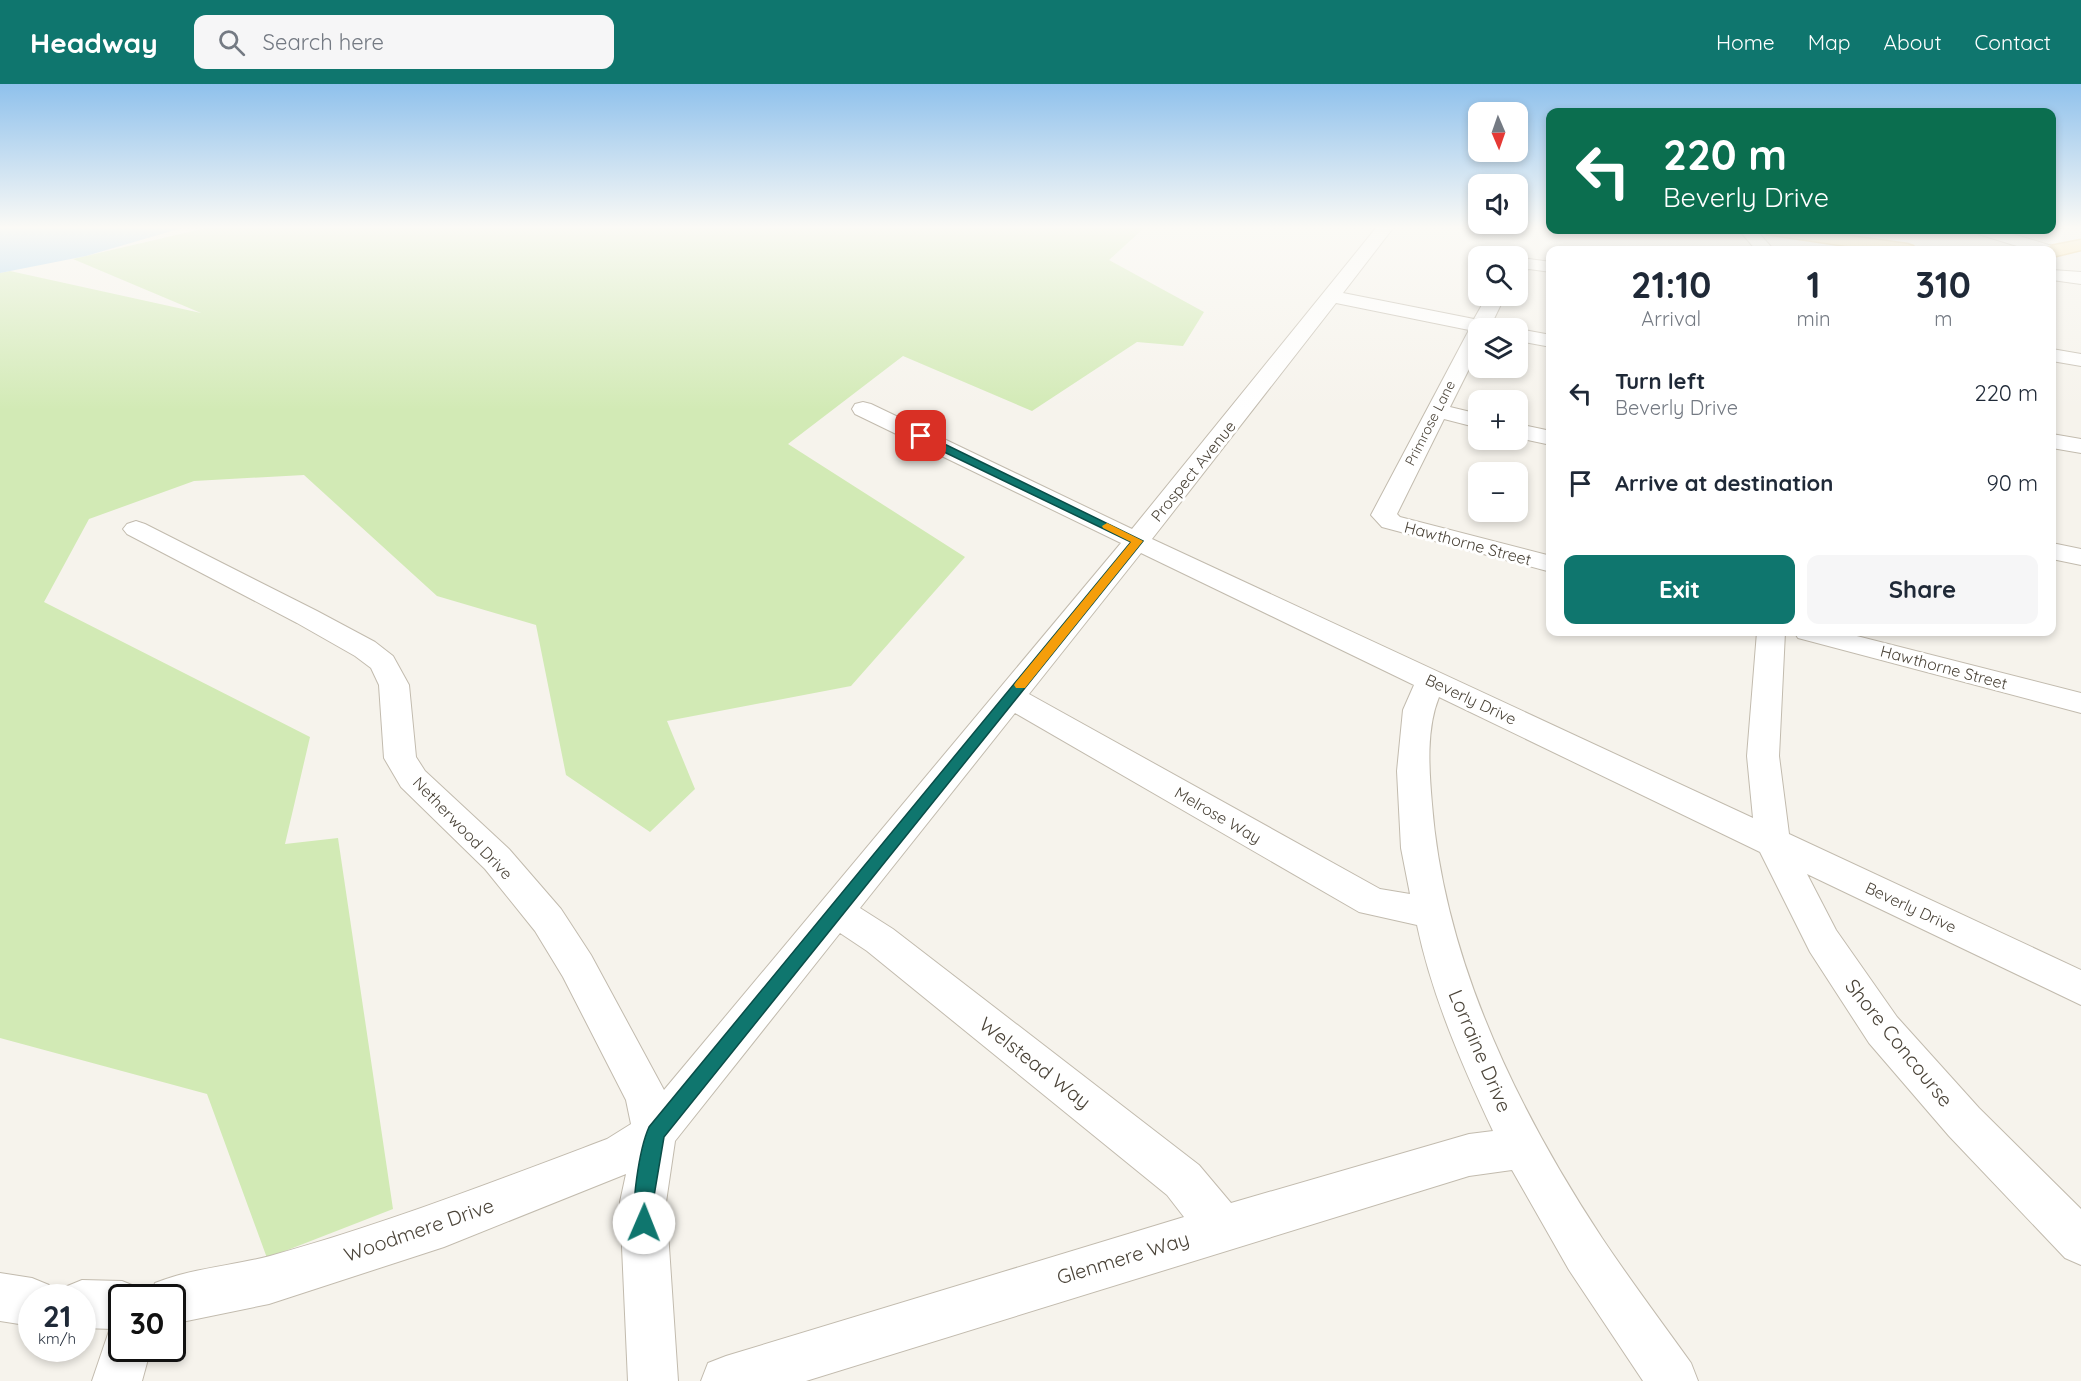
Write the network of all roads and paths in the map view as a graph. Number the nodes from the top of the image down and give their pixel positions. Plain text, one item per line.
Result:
1 (1336, 289) edge
2 (1330, 296) junction
3 (1468, 325) edge
4 (1528, 337) edge
5 (1546, 340) edge
6 (1468, 355) edge
7 (2056, 356) edge
8 (2081, 360) edge
9 (863, 409) dead end
10 (1437, 411) junction
11 (1468, 418) edge
12 (1528, 433) edge
13 (1546, 437) edge
14 (2056, 442) edge
15 (2081, 446) edge
16 (1386, 519) joint
17 (136, 529) dead end
18 (1137, 541) junction
19 (2056, 551) edge
20 (2081, 557) edge
21 (1546, 563) edge
22 (1771, 636) edge
23 (1823, 636) edge
24 (1431, 680) junction
25 (1011, 697) junction
26 (2081, 703) edge
27 (1772, 841) junction
28 (836, 912) junction
29 (1434, 913) junction
30 (2081, 988) edge
31 (656, 1134) junction
32 (1522, 1148) junction
33 (1221, 1228) junction
34 (2081, 1242) edge
35 (0, 1297) edge
36 (186, 1298) edge
37 (18, 1300) edge
38 (122, 1362) edge
39 (117, 1381) edge
40 (653, 1381) edge
41 (726, 1381) edge
42 (1672, 1381) edge

1 - 2 street, Prospect Avenue
2 - 3 street
2 - 18 street, Prospect Avenue
4 - 5 street
6 - 10 street, Primrose Lane
7 - 8 street
9 - 18 street, Beverly Drive
10 - 11 street
10 - 16 street, Primrose Lane
12 - 13 street
14 - 15 street
16 - 21 street, Hawthorne Street
17 - 31 street, Netherwood Drive
18 - 24 street, Beverly Drive
18 - 25 street, Prospect Avenue
19 - 20 street
22 - 27 street, Shore Concourse
23 - 26 street, Hawthorne Street
24 - 27 street, Beverly Drive
24 - 29 street, Lorraine Drive
25 - 28 street, Prospect Avenue
25 - 29 street, Melrose Way
27 - 30 street, Beverly Drive
27 - 34 street, Shore Concourse
28 - 31 street, Prospect Avenue
28 - 33 street, Welstead Way
29 - 32 street, Lorraine Drive
31 - 36 street, Woodmere Drive
31 - 40 street, Prospect Avenue
32 - 33 street, Glenmere Way
32 - 42 street, Lorraine Drive
33 - 41 street, Glenmere Way
35 - 37 street
38 - 39 street

